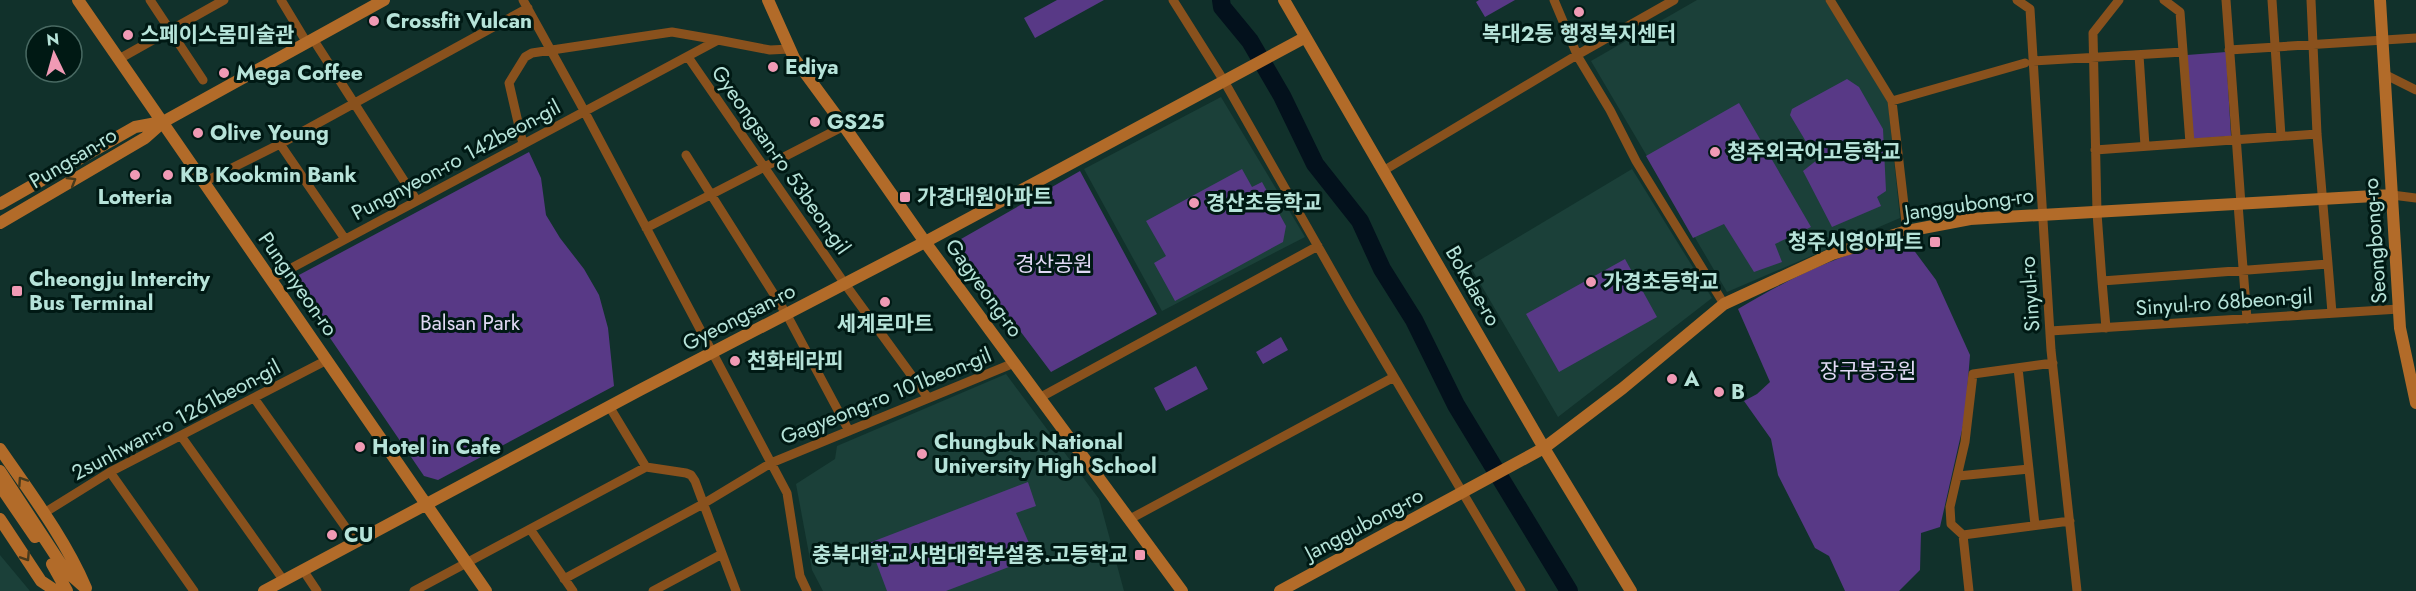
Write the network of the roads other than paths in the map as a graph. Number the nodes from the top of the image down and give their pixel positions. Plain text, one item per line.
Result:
1 (78, 0) edge
2 (150, 0) edge
3 (281, 0) edge
4 (384, 0) edge
5 (768, 0) edge
6 (1173, 0) edge
7 (1284, 0) edge
8 (1554, 0) edge
9 (1674, 0) edge
10 (1830, 0) edge
11 (2017, 0) edge
12 (2036, 0) edge
13 (2119, 0) edge
14 (2164, 0) edge
15 (2226, 0) edge
16 (2272, 0) edge
17 (2311, 0) edge
18 (2380, 0) edge
19 (222, 1) edge
20 (525, 4) edge
21 (2030, 9) junction
22 (170, 31) junction
23 (1304, 38) junction
24 (2416, 38) edge
25 (718, 40) junction
26 (2382, 40) junction
27 (310, 41) junction
28 (2314, 45) junction
29 (2275, 47) junction
30 (790, 49) junction
31 (2229, 50) junction
32 (551, 51) junction
33 (2183, 52) junction
34 (1577, 55) junction
35 (2139, 55) junction
36 (688, 57) junction
37 (2095, 58) junction
38 (119, 59) junction
39 (2029, 62) junction
40 (2384, 74) junction
41 (203, 80) dead end
42 (1227, 80) junction
43 (2416, 90) edge
44 (1892, 101) junction
45 (353, 102) junction
46 (583, 112) junction
47 (163, 122) junction
48 (844, 126) junction
49 (2317, 134) junction
50 (2281, 136) junction
51 (2236, 140) junction
52 (2190, 143) junction
53 (280, 144) junction
54 (523, 144) junction
55 (2145, 146) junction
56 (2095, 150) junction
57 (686, 155) dead end
58 (764, 167) junction
59 (1383, 171) junction
60 (204, 182) junction
61 (711, 195) junction
62 (2392, 195) junction
63 (2321, 198) junction
64 (2416, 198) edge
65 (417, 201) junction
66 (0, 204) edge
67 (2240, 204) junction
68 (2097, 213) junction
69 (2043, 214) junction
70 (0, 224) edge
71 (646, 228) junction
72 (1907, 231) junction
73 (345, 239) junction
74 (925, 242) junction
75 (1318, 246) junction
76 (2328, 264) junction
77 (2243, 271) junction
78 (271, 279) junction
79 (2102, 281) junction
80 (845, 284) junction
81 (1724, 304) junction
82 (2399, 309) junction
83 (2332, 314) junction
84 (787, 315) junction
85 (2247, 319) junction
86 (2106, 328) junction
87 (2050, 331) junction
88 (712, 353) junction
89 (327, 360) junction
90 (1014, 363) junction
91 (2053, 363) junction
92 (2018, 368) junction
93 (1394, 377) junction
94 (1041, 397) junction
95 (254, 398) junction
96 (928, 398) junction
97 (2416, 403) edge
98 (609, 406) junction
99 (849, 431) junction
100 (181, 435) junction
101 (1544, 448) junction
102 (0, 449) edge
103 (771, 463) junction
104 (646, 467) junction
105 (2029, 469) junction
106 (0, 471) edge
107 (110, 472) junction
108 (1958, 476) junction
109 (0, 486) edge
110 (1464, 493) junction
111 (426, 504) junction
112 (704, 504) junction
113 (44, 513) junction
114 (0, 519) edge
115 (1130, 519) junction
116 (2070, 521) junction
117 (2036, 525) junction
118 (530, 529) junction
119 (1963, 535) junction
120 (356, 542) junction
121 (722, 554) junction
122 (466, 563) junction
123 (303, 570) junction
124 (564, 579) junction
125 (284, 581) junction
126 (87, 590) edge
127 (56, 591) edge
128 (67, 591) edge
129 (194, 591) edge
130 (264, 591) edge
131 (317, 591) edge
132 (414, 591) edge
133 (486, 591) edge
134 (573, 591) edge
135 (653, 591) edge
136 (736, 591) edge
137 (807, 591) edge
138 (1182, 591) edge
139 (1280, 591) edge
140 (1521, 591) edge
141 (1631, 591) edge
142 (1969, 591) edge
143 (2077, 591) edge

1 - 38 street, Pungnyeon-ro
2 - 22 street
3 - 27 street
4 - 27 street, Pungsan-ro
5 - 30 street, Gagyeong-ro
6 - 42 street
7 - 23 street, Bokdae-ro
8 - 34 street
9 - 34 street
10 - 44 street
11 - 21 street
12 - 21 street
13 - 37 street
14 - 33 street
15 - 31 street
16 - 29 street
17 - 28 street
18 - 26 street, Seongbong-ro
19 - 22 street
20 - 32 street
20 - 45 street
21 - 39 street, Sinyul-ro
22 - 38 street
22 - 41 street
23 - 42 street, Gyeongsan-ro
23 - 59 street, Bokdae-ro
24 - 26 street
25 - 30 street
25 - 32 street
25 - 36 street, Pungnyeon-ro 142beon-gil
26 - 28 street
26 - 40 street, Seongbong-ro
27 - 45 street
27 - 47 street, Pungsan-ro
28 - 29 street
28 - 49 street
29 - 31 street
29 - 50 street
30 - 48 street, Gagyeong-ro
31 - 51 street
32 - 46 street
32 - 54 street
33 - 35 street
33 - 52 street
34 - 59 street
34 - 81 street
35 - 37 street
35 - 55 street
36 - 46 street, Pungnyeon-ro 142beon-gil
36 - 58 street, Gyeongsan-ro 53beon-gil
37 - 39 street
37 - 56 street
38 - 47 street, Pungnyeon-ro
39 - 44 street
39 - 69 street, Sinyul-ro
40 - 43 street
40 - 62 street, Seongbong-ro
42 - 74 street, Gyeongsan-ro
42 - 75 street
44 - 72 street
45 - 53 street
45 - 65 street
46 - 54 street, Pungnyeon-ro 142beon-gil
46 - 71 street
47 - 60 street, Pungnyeon-ro
47 - 66 street, Pungsan-ro
70 -> 47 street, Pungsan-ro
48 - 58 street
48 - 74 street, Gagyeong-ro
49 - 50 street
49 - 63 street
50 - 51 street
51 - 52 street
51 - 67 street
52 - 55 street
53 - 60 street
53 - 73 street, Pungnyeon-ro 142beon-gil
54 - 65 street, Pungnyeon-ro 142beon-gil
55 - 56 street
56 - 68 street
57 - 61 street
58 - 61 street
58 - 80 street, Gyeongsan-ro 53beon-gil
59 - 101 street, Bokdae-ro
60 - 78 street, Pungnyeon-ro
61 - 71 street
61 - 84 street
62 - 63 street, Janggubong-ro
62 - 64 street
62 - 82 street, Seongbong-ro
63 - 67 street, Janggubong-ro
63 - 76 street
65 - 73 street, Pungnyeon-ro 142beon-gil
67 - 68 street, Janggubong-ro
67 - 77 street
68 - 69 street, Janggubong-ro
68 - 79 street
69 - 72 street, Janggubong-ro
69 - 87 street, Sinyul-ro
71 - 88 street
72 - 81 street, Janggubong-ro
73 - 78 street, Pungnyeon-ro 142beon-gil
74 - 80 street, Gyeongsan-ro
74 - 90 street, Gagyeong-ro
75 - 93 street
75 - 94 street
76 - 77 street
76 - 83 street
77 - 79 street
77 - 85 street
78 - 89 street, Pungnyeon-ro
79 - 86 street
80 - 84 street, Gyeongsan-ro
80 - 96 street, Gyeongsan-ro 53beon-gil
81 - 101 street, Janggubong-ro
82 - 83 street, Sinyul-ro 68beon-gil
82 - 97 street, Seongbong-ro
83 - 85 street, Sinyul-ro 68beon-gil
84 - 88 street, Gyeongsan-ro
84 - 99 street
85 - 86 street, Sinyul-ro 68beon-gil
86 - 87 street, Sinyul-ro 68beon-gil
87 - 91 street, Sinyul-ro
88 - 98 street, Gyeongsan-ro
88 - 103 street
89 - 95 street, 2sunhwan-ro 1261beon-gil
89 - 111 street, Pungnyeon-ro
90 - 94 street, Gagyeong-ro
90 - 96 street, Gagyeong-ro 101beon-gil
91 - 92 street
91 - 116 street, Sinyul-ro
92 - 105 street
92 - 108 street
93 - 110 street
93 - 115 street
94 - 115 street, Gagyeong-ro
95 - 100 street, 2sunhwan-ro 1261beon-gil
95 - 120 street
96 - 99 street, Gagyeong-ro 101beon-gil
98 - 104 street
98 - 111 street, Gyeongsan-ro
99 - 103 street, Gagyeong-ro 101beon-gil
100 - 107 street, 2sunhwan-ro 1261beon-gil
100 - 125 street
101 - 110 street, Janggubong-ro
101 - 141 street, Bokdae-ro
113 -> 102 street
103 - 112 street, Gagyeong-ro 101beon-gil
103 - 137 street
104 - 112 street
104 - 118 street
105 - 108 street
105 - 117 street
106 - 126 street
107 - 113 street, 2sunhwan-ro 1261beon-gil
107 - 129 street
108 - 119 street
109 - 128 street
110 - 139 street, Janggubong-ro
110 - 140 street
111 - 120 street, Gyeongsan-ro
111 - 122 street, Pungnyeon-ro
112 - 121 street
112 - 124 street, Gagyeong-ro 101beon-gil
113 - 126 street
114 -> 127 street
115 - 138 street, Gagyeong-ro
116 - 117 street
116 - 143 street, Sinyul-ro
117 - 119 street
118 - 122 street
118 - 124 street
119 - 142 street
120 - 123 street, Gyeongsan-ro
121 - 135 street
121 - 136 street
122 - 132 street
122 - 133 street, Pungnyeon-ro
123 - 125 street, Gyeongsan-ro
123 - 131 street
124 - 134 street
125 - 130 street, Gyeongsan-ro

